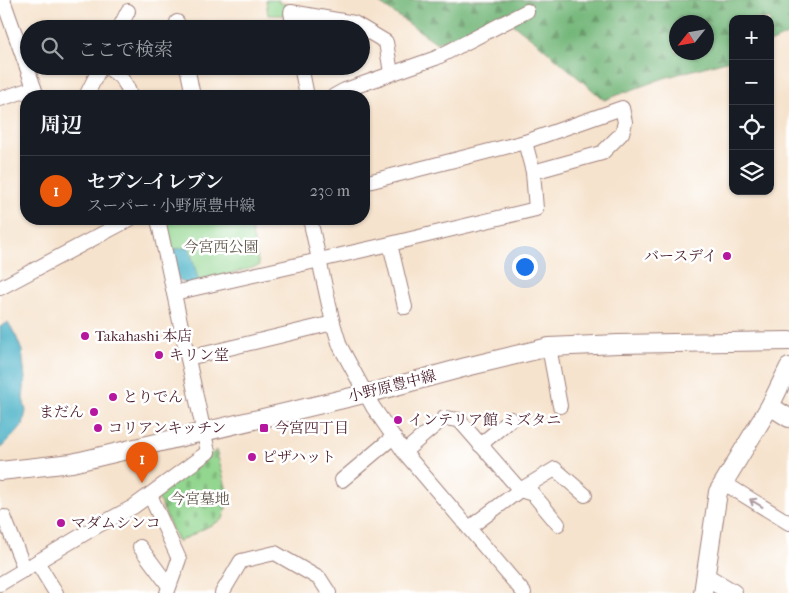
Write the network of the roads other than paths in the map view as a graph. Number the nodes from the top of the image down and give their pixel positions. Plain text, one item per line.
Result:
1 (3, 0) edge
2 (128, 11) dead end
3 (527, 11) dead end
4 (124, 20) edge
5 (292, 20) edge
6 (337, 20) edge
7 (370, 32) edge
8 (20, 49) edge
9 (391, 74) junction
10 (29, 75) edge
11 (96, 75) edge
12 (120, 75) edge
13 (189, 75) edge
14 (303, 75) edge
15 (34, 90) edge
16 (89, 90) edge
17 (128, 90) edge
18 (192, 90) edge
19 (306, 90) edge
20 (344, 90) edge
21 (20, 95) edge
22 (0, 100) edge
23 (525, 142) junction
24 (533, 172) junction
25 (370, 181) edge
26 (119, 225) edge
27 (159, 225) edge
28 (311, 225) edge
29 (390, 244) junction
30 (319, 260) junction
31 (0, 288) edge
32 (174, 293) junction
33 (405, 307) dead end
34 (334, 324) junction
35 (789, 341) edge
36 (549, 347) junction
37 (188, 358) junction
38 (789, 367) edge
39 (365, 393) junction
40 (560, 406) dead end
41 (770, 406) junction
42 (511, 418) dead end
43 (789, 418) edge
44 (204, 432) junction
45 (392, 438) junction
46 (480, 444) junction
47 (404, 452) junction
48 (0, 471) edge
49 (342, 480) dead end
50 (724, 483) junction
51 (520, 490) junction
52 (150, 495) junction
53 (584, 495) dead end
54 (4, 517) dead end
55 (789, 523) edge
56 (558, 524) dead end
57 (469, 528) junction
58 (140, 547) dead end
59 (38, 562) junction
60 (25, 570) junction
61 (0, 584) edge
62 (705, 585) edge
63 (168, 590) edge
64 (56, 593) edge
65 (222, 593) edge
66 (328, 593) edge
67 (524, 593) edge
68 (733, 593) edge

1 - 8 street
2 - 4 street
3 - 9 street
5 - 6 street
7 - 9 street
9 - 20 street
10 - 15 street
11 - 16 street
12 - 17 street
13 - 18 street
14 - 19 street
21 - 22 street
23 - 24 street
23 - 24 street
23 - 25 street
24 - 29 street
26 - 31 street
27 - 32 street
28 - 30 street
29 - 30 street
29 - 33 street
30 - 32 street
30 - 34 street
32 - 37 street
34 - 37 street
34 - 39 street
35 - 36 street, 小野原豊中線
36 - 39 street, 小野原豊中線
36 - 40 street
37 - 44 street
38 - 41 street
39 - 44 street, 小野原豊中線
39 - 45 street
41 - 43 street
41 - 50 street
42 - 46 street
44 - 48 street, 小野原豊中線
44 - 52 street
45 - 47 street
45 - 49 street
46 - 47 street
46 - 51 street
47 - 57 street
55 -> 50 street
50 - 62 street
51 - 53 street
51 - 56 street
51 - 57 street
52 - 59 street
52 - 63 street
54 - 60 street
57 - 67 street
58 - 63 street
59 - 60 street
59 - 64 street
60 - 61 street
62 - 68 street
65 - 66 street

